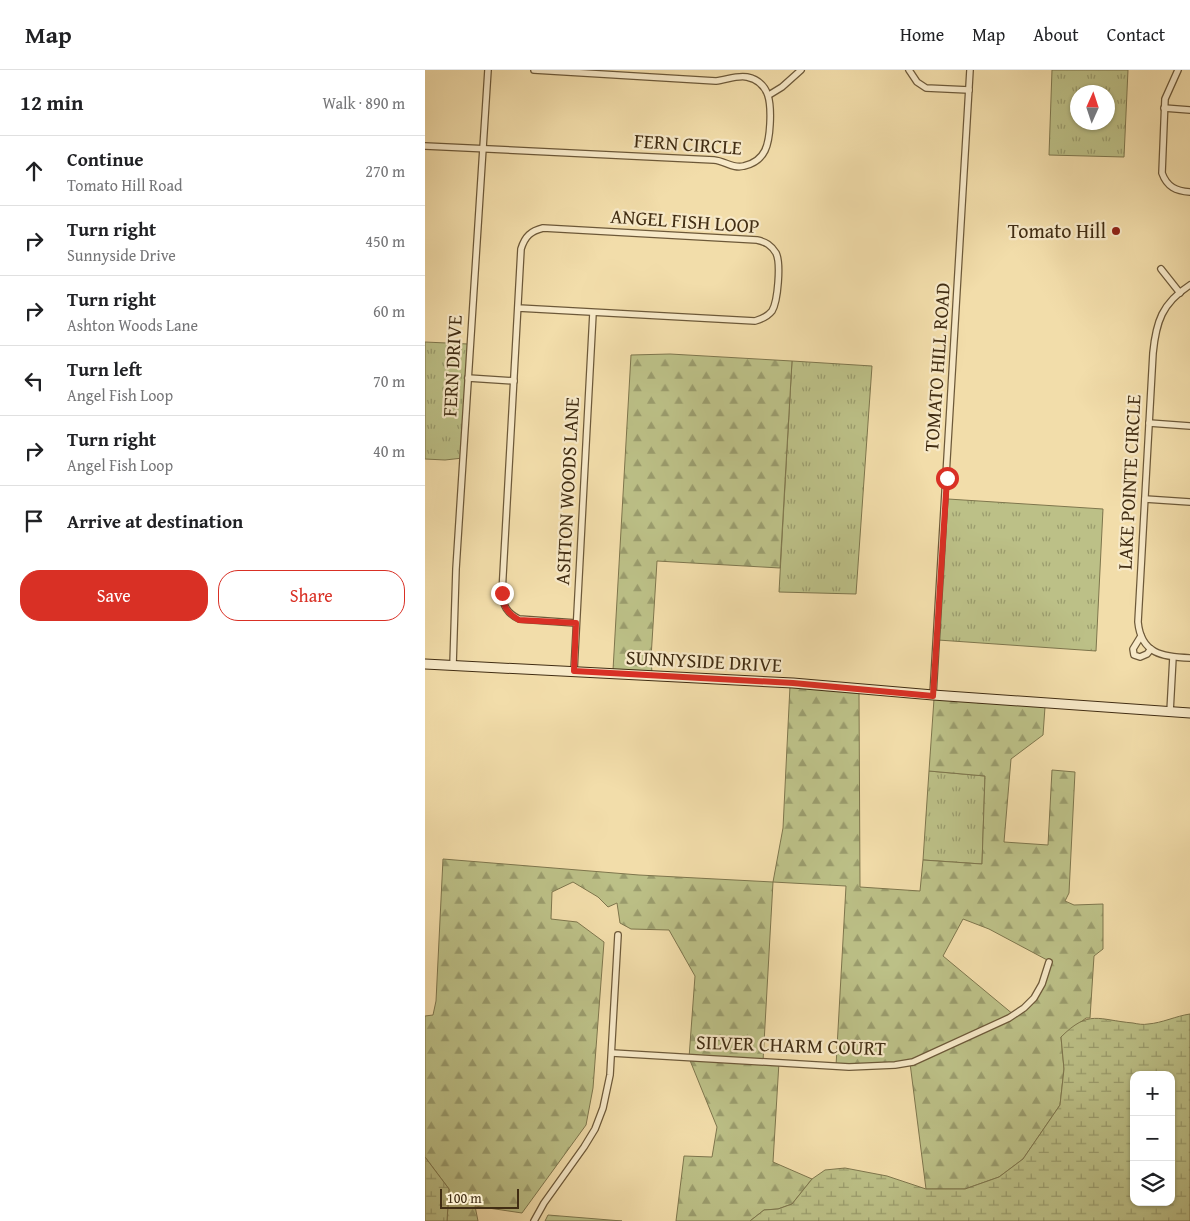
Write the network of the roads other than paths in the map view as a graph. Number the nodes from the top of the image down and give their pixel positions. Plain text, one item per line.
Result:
1 (488, 70) edge
2 (534, 70) edge
3 (801, 70) edge
4 (909, 70) edge
5 (970, 70) edge
6 (1178, 70) edge
7 (969, 90) junction
8 (769, 96) junction
9 (1164, 108) junction
10 (1190, 110) edge
11 (425, 146) edge
12 (482, 148) junction
13 (1190, 192) edge
14 (1161, 269) dead end
15 (1190, 285) edge
16 (1179, 293) junction
17 (518, 308) junction
18 (593, 312) junction
19 (468, 378) junction
20 (514, 381) junction
21 (1149, 423) junction
22 (1190, 426) edge
23 (1145, 499) junction
24 (1190, 502) edge
25 (576, 623) junction
26 (1141, 636) junction
27 (1151, 649) junction
28 (1173, 657) junction
29 (1190, 658) edge
30 (425, 664) edge
31 (453, 665) junction
32 (574, 671) junction
33 (933, 696) junction
34 (1170, 712) junction
35 (1190, 713) edge
36 (618, 935) dead end
37 (1049, 962) dead end
38 (612, 1053) junction
39 (534, 1221) edge

1 - 12 street, FERN DRIVE
2 - 8 street
3 - 8 street
4 - 7 street
5 - 7 street, TOMATO HILL ROAD
6 - 9 street
7 - 33 street, TOMATO HILL ROAD
8 - 12 street, FERN CIRCLE
9 - 10 street
9 - 13 street
11 - 12 street, FERN CIRCLE
12 - 19 street, FERN DRIVE
14 - 16 street
15 - 16 street, LAKE POINTE CIRCLE
16 - 21 street, LAKE POINTE CIRCLE
17 - 18 street, ANGEL FISH LOOP
17 - 18 street, ANGEL FISH LOOP
17 - 20 street, ANGEL FISH LOOP
18 - 25 street, ASHTON WOODS LANE
19 - 20 street
19 - 31 street, FERN DRIVE
20 - 25 street, ANGEL FISH LOOP
21 - 22 street
21 - 23 street, LAKE POINTE CIRCLE
23 - 24 street
23 - 26 street, LAKE POINTE CIRCLE
25 - 32 street, ASHTON WOODS LANE
26 - 27 street
26 - 27 street, LAKE POINTE CIRCLE
27 - 28 street
28 - 29 street
28 - 34 street
30 - 31 street, SUNNYSIDE DRIVE
31 - 32 street, SUNNYSIDE DRIVE
32 - 33 street, SUNNYSIDE DRIVE
33 - 34 street, SUNNYSIDE DRIVE
34 - 35 street, SUNNYSIDE DRIVE
36 - 38 street
37 - 38 street, SILVER CHARM COURT
38 - 39 street

